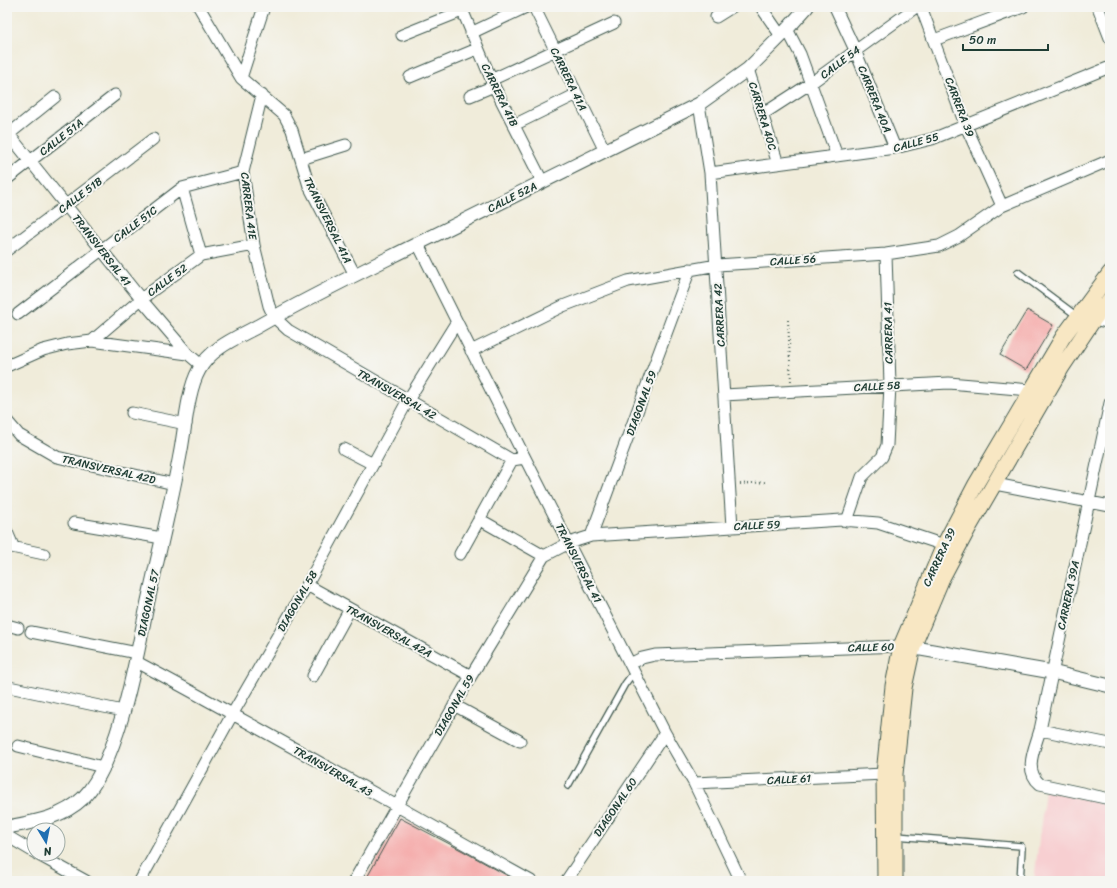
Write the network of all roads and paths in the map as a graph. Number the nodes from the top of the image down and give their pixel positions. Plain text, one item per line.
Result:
1 (199, 7) edge
2 (264, 7) edge
3 (526, 7) edge
4 (534, 7) edge
5 (732, 7) edge
6 (761, 7) edge
7 (807, 7) edge
8 (835, 7) edge
9 (916, 7) edge
10 (921, 7) edge
11 (1023, 7) edge
12 (1098, 7) edge
13 (462, 9) edge
14 (716, 17) dead end
15 (614, 22) dead end
16 (471, 33) junction
17 (784, 33) junction
18 (402, 35) dead end
19 (1110, 38) edge
20 (934, 40) junction
21 (478, 49) junction
22 (555, 50) junction
23 (855, 50) junction
24 (1110, 66) edge
25 (748, 69) junction
26 (410, 77) dead end
27 (241, 78) junction
28 (492, 83) junction
29 (812, 83) junction
30 (577, 94) junction
31 (114, 95) dead end
32 (262, 95) junction
33 (470, 96) dead end
34 (55, 98) dead end
35 (699, 104) junction
36 (763, 114) junction
37 (965, 124) junction
38 (514, 125) junction
39 (8, 133) edge
40 (153, 139) dead end
41 (346, 145) dead end
42 (895, 148) junction
43 (605, 151) junction
44 (837, 156) junction
45 (301, 159) junction
46 (30, 160) junction
47 (1110, 160) edge
48 (778, 164) junction
49 (243, 172) junction
50 (710, 173) junction
51 (7, 179) edge
52 (542, 181) junction
53 (182, 188) junction
54 (66, 205) junction
55 (1002, 206) junction
56 (418, 244) junction
57 (254, 245) junction
58 (7, 250) edge
59 (101, 250) junction
60 (886, 254) junction
61 (201, 255) junction
62 (717, 265) junction
63 (690, 269) junction
64 (1018, 272) dead end
65 (1110, 273) edge
66 (354, 275) junction
67 (141, 299) junction
68 (1110, 299) edge
69 (18, 314) dead end
70 (1077, 316) junction
71 (274, 317) junction
72 (1094, 319) junction
73 (788, 320) dead end
74 (456, 323) junction
75 (1110, 323) edge
76 (92, 340) junction
77 (471, 352) junction
78 (188, 354) junction
79 (201, 365) junction
80 (7, 366) edge
81 (890, 385) junction
82 (1030, 390) junction
83 (792, 391) junction
84 (724, 395) junction
85 (408, 400) junction
86 (1110, 403) edge
87 (132, 413) dead end
88 (7, 421) edge
89 (186, 424) junction
90 (344, 449) dead end
91 (525, 458) junction
92 (512, 460) junction
93 (373, 464) junction
94 (766, 482) dead end
95 (174, 484) junction
96 (729, 484) junction
97 (995, 484) junction
98 (1088, 502) junction
99 (1110, 506) edge
100 (480, 519) junction
101 (847, 521) junction
102 (74, 523) dead end
103 (732, 527) junction
104 (7, 532) edge
105 (591, 536) junction
106 (162, 538) junction
107 (569, 543) junction
108 (944, 545) junction
109 (10, 546) edge
110 (44, 554) dead end
111 (460, 554) dead end
112 (544, 556) junction
113 (307, 585) junction
114 (350, 609) junction
115 (31, 632) dead end
116 (907, 646) junction
117 (136, 657) junction
118 (632, 668) junction
119 (1052, 672) junction
120 (313, 676) dead end
121 (471, 676) junction
122 (1110, 686) edge
123 (9, 687) dead end
124 (454, 706) junction
125 (123, 711) junction
126 (233, 713) junction
127 (1040, 730) junction
128 (665, 733) junction
129 (520, 741) dead end
130 (1110, 744) edge
131 (18, 746) dead end
132 (103, 767) junction
133 (884, 774) junction
134 (694, 783) junction
135 (568, 786) dead end
136 (1110, 799) edge
137 (397, 807) junction
138 (7, 827) edge
139 (7, 836) edge
140 (894, 836) junction
141 (26, 847) edge
142 (50, 862) edge
143 (80, 880) edge
144 (140, 881) edge
145 (354, 881) edge
146 (530, 881) edge
147 (566, 881) edge
148 (741, 881) edge
149 (885, 881) edge
150 (895, 881) edge
151 (1020, 881) edge

1 - 27 street, TRANSVERSAL 41A
2 - 27 street
3 - 16 street
4 - 22 street, CARRERA 41A
5 - 14 street
6 - 17 street
7 - 17 street, CALLE 52A
8 - 23 street, CARRERA 40A
9 - 23 street, CALLE 54
10 - 20 street, CARRERA 39
11 - 20 street
12 - 19 street
13 - 16 street, CARRERA 41B
13 - 18 street
15 - 22 street
16 - 21 street, CARRERA 41B
17 - 25 street, CALLE 52A
17 - 29 street
20 - 37 street, CARRERA 39
21 - 26 street
21 - 28 street, CARRERA 41B
22 - 28 street
22 - 30 street, CARRERA 41A
23 - 29 street, CALLE 54
23 - 42 street, CARRERA 40A
24 - 37 street, CALLE 55
25 - 35 street, CALLE 52A
25 - 36 street, CARRERA 40C
27 - 32 street, TRANSVERSAL 41A
28 - 33 street
28 - 38 street, CARRERA 41B
29 - 36 street, CALLE 54
29 - 44 street
30 - 38 street
30 - 43 street, CARRERA 41A
31 - 46 street, CALLE 51A
32 - 45 street, TRANSVERSAL 41A
32 - 49 street, CARRERA 41E
34 - 39 street
35 - 43 street, CALLE 52A
35 - 50 street, CARRERA 42
36 - 48 street, CARRERA 40C
37 - 42 street, CALLE 55
37 - 55 street, CARRERA 39
38 - 52 street, CARRERA 41B
39 - 46 street, TRANSVERSAL 41
40 - 54 street, CALLE 51B
41 - 45 street
42 - 44 street, CALLE 55
43 - 52 street, CALLE 52A
44 - 48 street, CALLE 55
45 - 66 street, TRANSVERSAL 41A
46 - 51 street, CALLE 51A
46 - 54 street, TRANSVERSAL 41
47 - 55 street, CALLE 56
48 - 50 street, CALLE 55
49 - 53 street, CALLE 51C
49 - 57 street, CARRERA 41E
50 - 62 street, CARRERA 42
52 - 56 street, CALLE 52A
53 - 59 street, CALLE 51C
53 - 61 street
54 - 58 street, CALLE 51B
54 - 59 street, TRANSVERSAL 41
55 - 60 street, CALLE 56
56 - 66 street, CALLE 52A
56 - 74 street, TRANSVERSAL 41
57 - 61 street, CALLE 52
57 - 71 street, CARRERA 41E
59 - 67 street, TRANSVERSAL 41
59 - 69 street, CALLE 51C
60 - 62 street, CALLE 56
60 - 81 street, CARRERA 41
61 - 67 street, CALLE 52
62 - 63 street, CALLE 56
62 - 84 street, CARRERA 42
63 - 77 street, CALLE 56
63 - 105 street, DIAGONAL 59
64 - 70 lane
65 - 70 main road, CARRERA 39
66 - 71 street, CALLE 52A
67 - 76 street, CALLE 52
67 - 78 street, TRANSVERSAL 41
68 - 72 main road, CARRERA 39
70 - 82 main road, CARRERA 39
71 - 79 street, CALLE 52A
71 - 85 street, TRANSVERSAL 42
72 - 75 street
72 - 97 main road, CARRERA 39
73 - 83 path
74 - 77 street, TRANSVERSAL 41
74 - 85 street, DIAGONAL 58
76 - 78 street
76 - 80 street
77 - 91 street, TRANSVERSAL 41
78 - 79 street, TRANSVERSAL 41
79 - 89 street, DIAGONAL 57
81 - 82 street, CALLE 58
81 - 83 street, CALLE 58
81 - 101 street, CARRERA 41
82 - 108 main road, CARRERA 39
83 - 84 street, CALLE 58
84 - 96 street, CARRERA 42
85 - 92 street, TRANSVERSAL 42
85 - 93 street, DIAGONAL 58
86 - 98 street, CARRERA 39A
87 - 89 street
88 - 95 street, TRANSVERSAL 42D
89 - 95 street, DIAGONAL 57
90 - 93 street
91 - 92 street
91 - 107 street, TRANSVERSAL 41
92 - 100 street
93 - 113 street, DIAGONAL 58
94 - 96 path
95 - 106 street, DIAGONAL 57
96 - 103 street, CARRERA 42
97 - 98 street
97 - 116 main road, CARRERA 39
98 - 99 street
98 - 119 street, CARRERA 39A
100 - 111 street
100 - 112 street
101 - 103 street, CALLE 59
101 - 108 street, CALLE 59
102 - 106 street
103 - 105 street, CALLE 59
104 - 109 street
105 - 107 street, CALLE 59
106 - 117 street, DIAGONAL 57
107 - 112 street
107 - 118 street, TRANSVERSAL 41
108 - 116 main road, CARRERA 39
109 - 110 street
112 - 121 street, DIAGONAL 59
113 - 114 street, TRANSVERSAL 42A
113 - 126 street, DIAGONAL 58
114 - 120 street
114 - 121 street, TRANSVERSAL 42A
115 - 117 street, TRANSVERSAL 43
116 - 118 street, CALLE 60
116 - 119 street, CALLE 60
116 - 133 main road, CARRERA 39
116 - 140 main road, CARRERA 39
117 - 125 street, DIAGONAL 57
117 - 126 street, TRANSVERSAL 43
118 - 128 street, TRANSVERSAL 41
118 - 135 lane
119 - 122 street, CALLE 60
119 - 127 street, CARRERA 39A
121 - 124 street, DIAGONAL 59
123 - 125 street
124 - 129 street
124 - 137 street, DIAGONAL 59
125 - 132 street, DIAGONAL 57
126 - 137 street, TRANSVERSAL 43
126 - 144 street, DIAGONAL 58
127 - 130 street
127 - 136 street, CARRERA 39A
128 - 134 street, TRANSVERSAL 41
128 - 147 street, DIAGONAL 60
131 - 132 street
132 - 138 street, DIAGONAL 57
133 - 134 street, CALLE 61
133 - 149 main road, CARRERA 39
134 - 148 street, TRANSVERSAL 41
137 - 145 street, DIAGONAL 59
137 - 146 street, TRANSVERSAL 43
139 - 141 street
140 - 150 main road, CARRERA 39
140 - 151 lane
142 - 143 street

